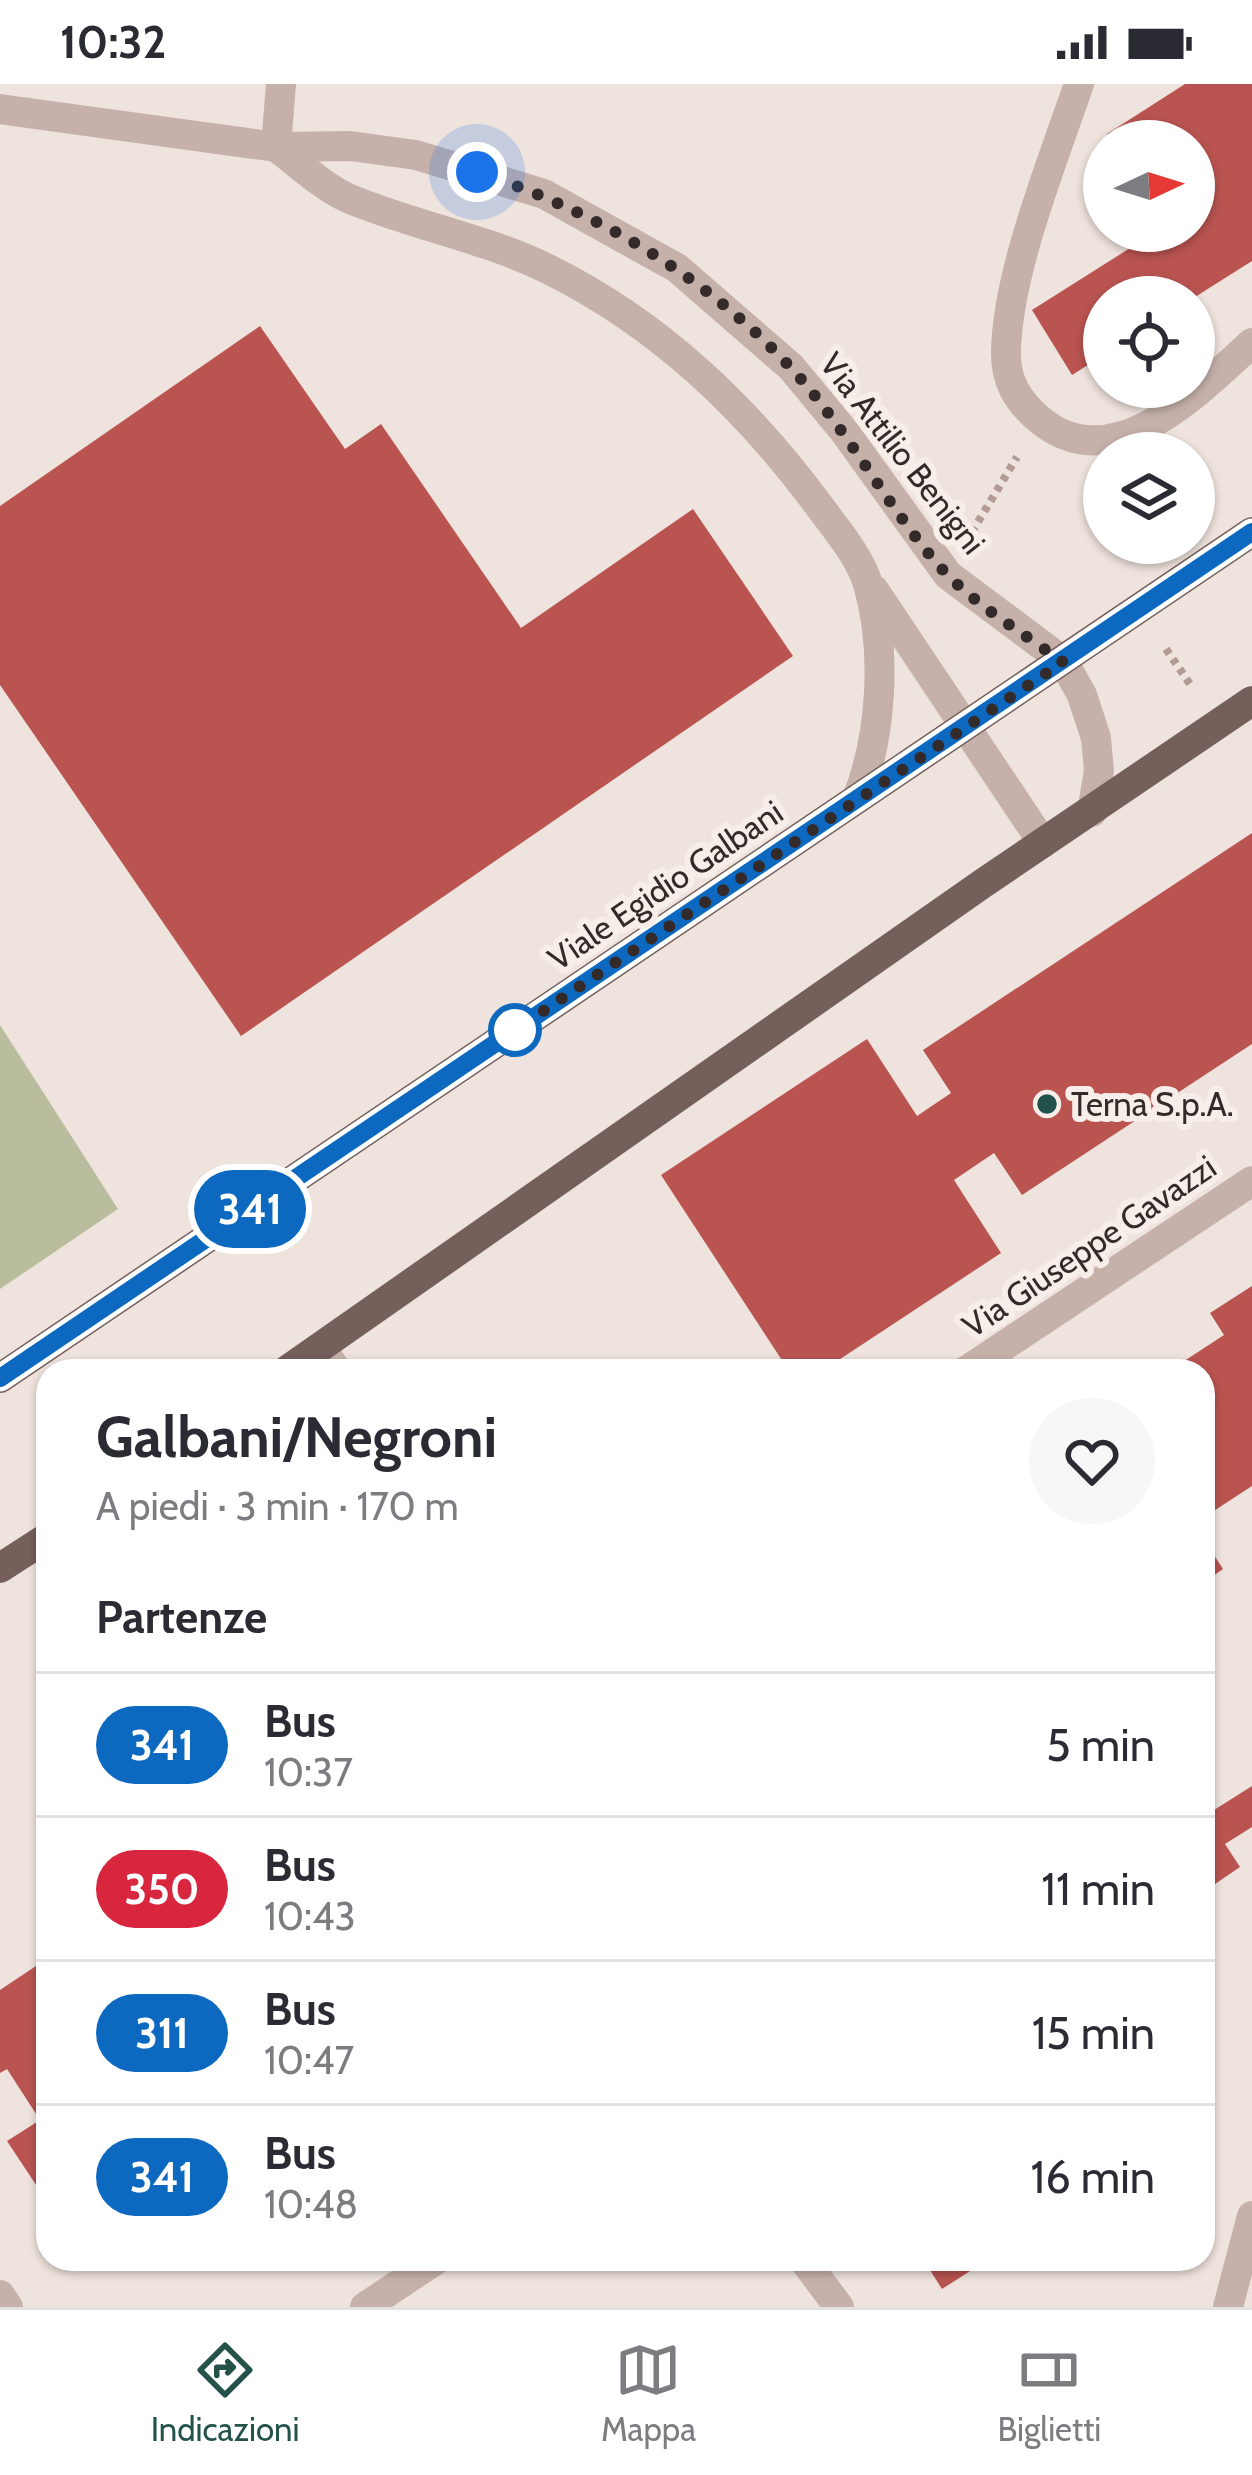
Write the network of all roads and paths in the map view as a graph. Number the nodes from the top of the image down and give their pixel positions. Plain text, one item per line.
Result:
1 (281, 84) edge
2 (1079, 84) edge
3 (0, 109) edge
4 (276, 147) junction
5 (1252, 343) edge
6 (1040, 420) junction
7 (1252, 532) edge
8 (971, 533) dead end
9 (867, 580) junction
10 (1166, 649) dead end
11 (1063, 662) junction
12 (1194, 690) dead end
13 (1252, 701) edge
14 (964, 729) junction
15 (856, 799) junction
16 (1092, 812) junction
17 (1043, 843) junction
18 (1252, 1181) edge
19 (329, 1359) edge
20 (984, 1359) edge
21 (0, 1378) edge
22 (36, 1545) edge
23 (0, 1568) edge
24 (1252, 2216) edge
25 (419, 2271) edge
26 (812, 2271) edge
27 (0, 2295) edge
28 (8, 2307) edge
29 (365, 2307) edge
30 (839, 2307) edge
31 (1228, 2307) edge

1 - 4 street
2 - 6 street
3 - 4 street, Via Attilio Benigni
4 - 9 street, Via Attilio Benigni
4 - 11 street, Via Attilio Benigni
5 - 6 street
6 - 8 path
7 - 11 main road, Viale Egidio Galbani
9 - 14 street
9 - 15 street, Via Attilio Benigni
10 - 12 path
11 - 14 main road, Viale Egidio Galbani
11 - 16 street, Via Attilio Benigni
13 - 16 main road
14 - 15 main road, Viale Egidio Galbani
14 - 17 street
15 - 21 main road, Viale Egidio Galbani
16 - 17 main road
17 - 19 main road
18 - 20 street, Via Giuseppe Gavazzi
22 - 23 main road
24 - 31 street
25 - 29 street
26 - 30 street
27 - 28 street

